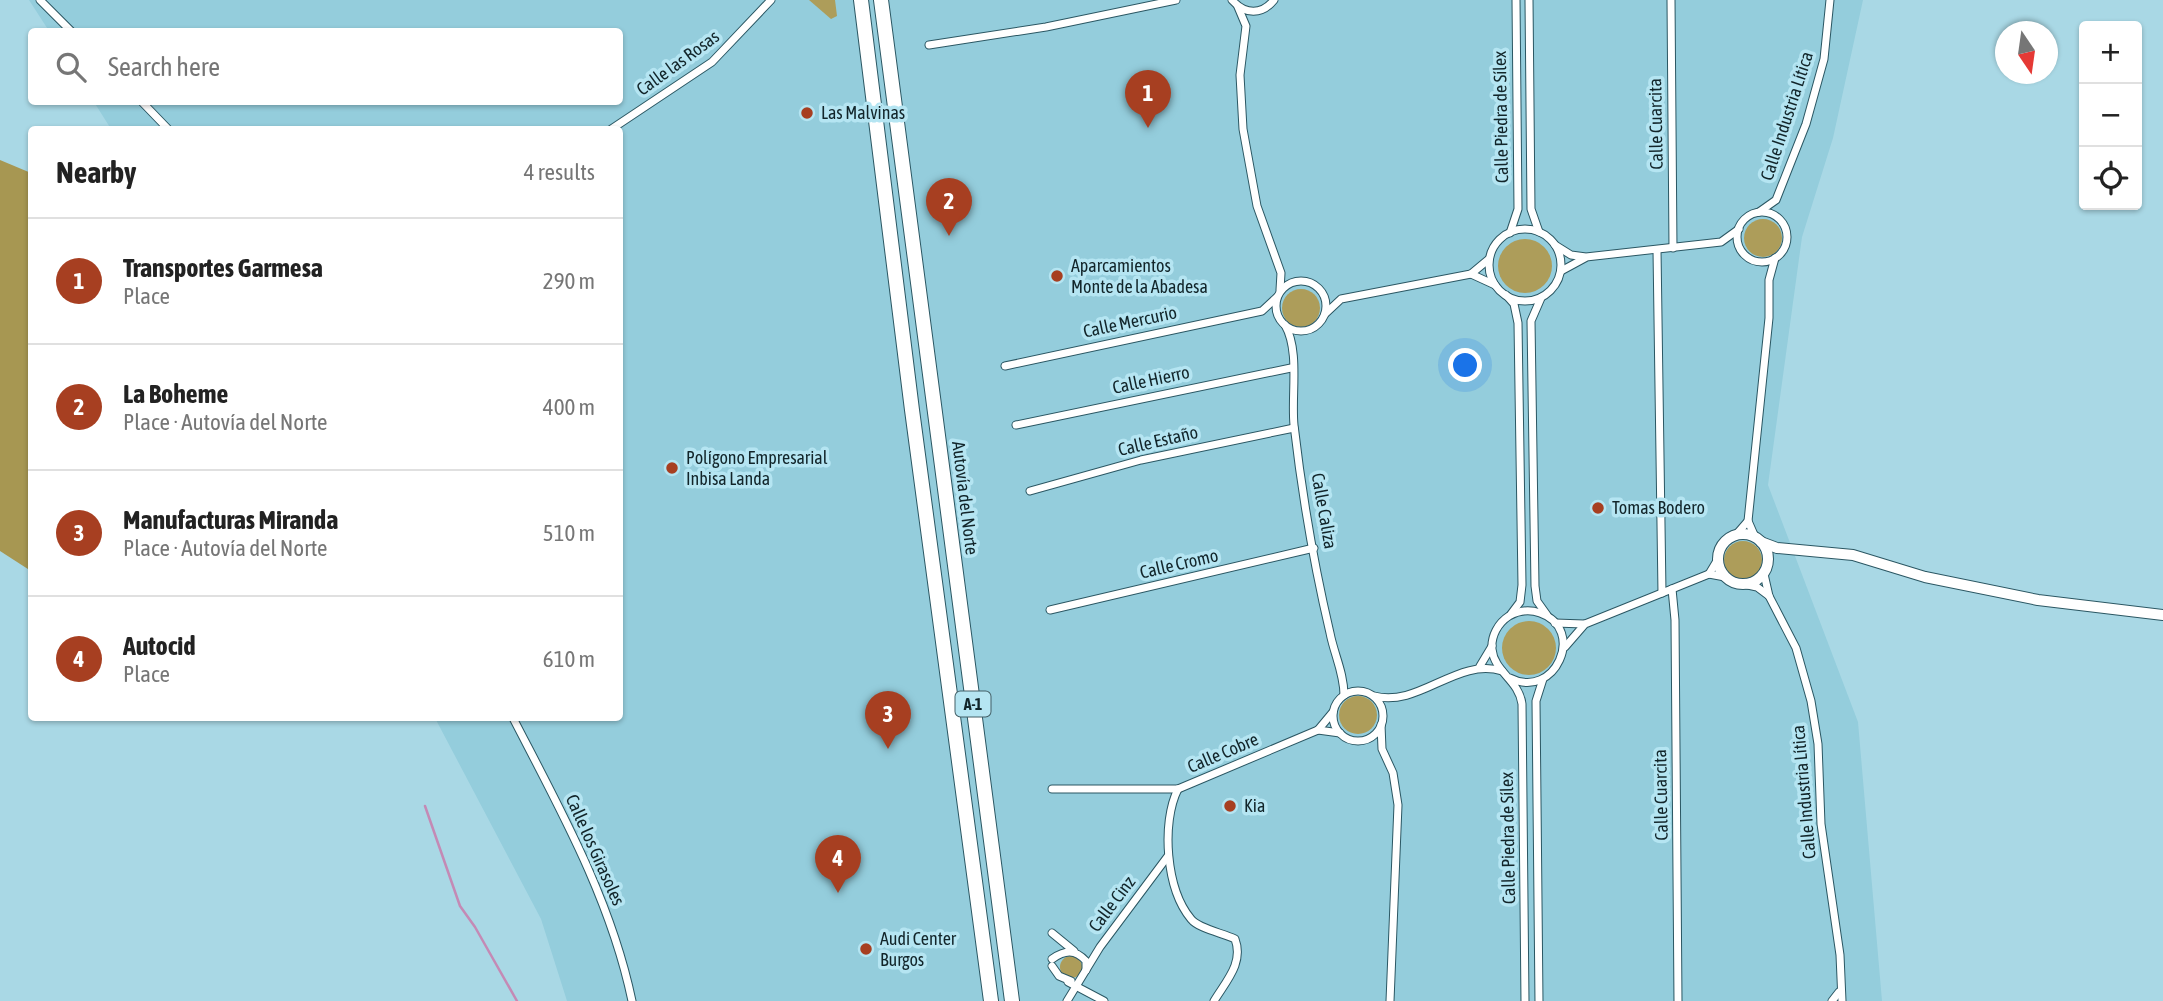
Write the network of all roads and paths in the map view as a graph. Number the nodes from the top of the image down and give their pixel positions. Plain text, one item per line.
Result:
1 (40, 0) edge
2 (762, 0) edge
3 (771, 0) edge
4 (861, 0) edge
5 (881, 0) edge
6 (1176, 0) edge
7 (1274, 0) edge
8 (1516, 0) edge
9 (1529, 0) edge
10 (1671, 0) edge
11 (1830, 0) edge
12 (1234, 3) edge
13 (1262, 10) junction
14 (757, 13) junction
15 (1246, 26) junction
16 (68, 28) edge
17 (929, 45) dead end
18 (145, 105) edge
19 (165, 126) edge
20 (616, 126) edge
21 (1776, 200) junction
22 (1759, 212) junction
23 (1780, 220) junction
24 (1739, 229) junction
25 (1539, 232) junction
26 (1510, 233) junction
27 (1721, 242) junction
28 (1555, 244) junction
29 (1673, 248) junction
30 (1657, 250) junction
31 (1742, 251) junction
32 (1586, 257) junction
33 (1775, 258) junction
34 (1490, 259) junction
35 (1755, 261) junction
36 (1561, 271) junction
37 (1281, 273) junction
38 (1471, 274) junction
39 (1303, 280) junction
40 (1769, 280) junction
41 (1495, 285) junction
42 (1322, 291) junction
43 (1279, 294) junction
44 (1506, 295) junction
45 (1541, 298) junction
46 (1341, 299) junction
47 (1262, 311) junction
48 (1325, 314) junction
49 (1283, 324) junction
50 (1310, 330) junction
51 (1294, 346) junction
52 (1005, 366) dead end
53 (1292, 368) junction
54 (1016, 425) dead end
55 (1294, 428) junction
56 (1030, 491) dead end
57 (1748, 521) junction
58 (1734, 536) junction
59 (1758, 540) junction
60 (1314, 548) junction
61 (1797, 549) junction
62 (1718, 559) junction
63 (1768, 560) junction
64 (1709, 574) junction
65 (1764, 574) junction
66 (1725, 576) junction
67 (1743, 584) junction
68 (1672, 589) junction
69 (1662, 593) junction
70 (1769, 596) junction
71 (1050, 610) dead end
72 (1510, 615) junction
73 (2163, 615) edge
74 (1547, 616) junction
75 (1555, 623) junction
76 (1585, 624) junction
77 (1492, 646) junction
78 (1564, 648) junction
79 (1480, 666) junction
80 (1502, 671) junction
81 (1510, 678) junction
82 (1344, 679) junction
83 (1543, 679) junction
84 (1360, 691) junction
85 (1344, 695) junction
86 (1373, 696) junction
87 (1396, 699) junction
88 (1333, 712) junction
89 (1383, 716) junction
90 (515, 721) edge
91 (1381, 725) junction
92 (1318, 730) junction
93 (1340, 733) junction
94 (1361, 740) junction
95 (1382, 748) junction
96 (1052, 789) dead end
97 (1178, 789) junction
98 (1168, 856) junction
99 (1150, 880) junction
100 (1172, 881) junction
101 (1052, 933) dead end
102 (1100, 947) junction
103 (1077, 953) junction
104 (1085, 973) junction
105 (1068, 982) junction
106 (1077, 986) junction
107 (1839, 992) junction
108 (632, 1001) edge
109 (991, 1001) edge
110 (1012, 1001) edge
111 (1068, 1001) edge
112 (1104, 1001) edge
113 (1214, 1001) edge
114 (1390, 1001) edge
115 (1525, 1001) edge
116 (1539, 1001) edge
117 (1678, 1001) edge
118 (1832, 1001) edge
119 (1842, 1001) edge

1 - 16 street
2 - 14 street, Calle las Rosas
3 - 14 street, Calle las Rosas
4 - 109 highway, A-1
5 - 110 highway, Autovía del Norte / A-1
6 - 17 street
7 - 13 street
8 - 26 street, Calle Piedra de Sílex
9 - 25 street, Calle Piedra de Sílex
10 - 29 street, Calle Cuarcita
11 - 21 street, Calle Industria Lítica
12 - 13 street
12 - 15 street
13 - 15 street
14 - 20 street, Calle las Rosas
15 - 37 street
18 - 19 street
21 - 22 street, Calle Industria Lítica
21 - 23 street, Calle Industria Lítica
22 - 23 street
22 - 24 street
23 - 33 street
24 - 27 street
24 - 31 street
25 - 26 street
25 - 28 street
26 - 34 street
27 - 29 street
27 - 31 street
28 - 32 street
28 - 36 street
29 - 30 street
30 - 32 street
30 - 69 street
31 - 35 street
32 - 36 street
33 - 35 street
33 - 40 street
34 - 38 street
34 - 41 street
35 - 40 street
36 - 45 street
37 - 39 street
37 - 43 street
38 - 41 street
38 - 46 street
39 - 42 street
39 - 43 street
40 - 57 street
41 - 44 street
42 - 46 street
42 - 48 street
43 - 47 street
43 - 49 street
44 - 45 street
44 - 72 street
45 - 74 street
46 - 48 street
47 - 49 street
47 - 52 street, Calle Mercurio
48 - 50 street
49 - 50 street
49 - 51 street, Calle Caliza
50 - 51 street
51 - 53 street, Calle Caliza
53 - 54 street, Calle Hierro
53 - 55 street, Calle Caliza
55 - 56 street, Calle Estaño
55 - 60 street, Calle Caliza
57 - 58 street
57 - 59 street
58 - 59 street
58 - 62 street
59 - 61 street
59 - 63 street
60 - 71 street, Calle Cromo
60 - 82 street, Calle Caliza
61 - 63 street
61 - 73 street
62 - 64 street
62 - 66 street
63 - 65 street
64 - 66 street
64 - 68 street
65 - 67 street
65 - 70 street, Calle Industria Lítica
66 - 67 street
67 - 70 street
68 - 69 street
68 - 117 street, Calle Cuarcita
69 - 76 street
70 - 107 street, Calle Industria Lítica
72 - 74 street
72 - 77 street
74 - 75 street
75 - 76 street
75 - 78 street
76 - 78 street
77 - 79 street
77 - 80 street
78 - 83 street
79 - 80 street
79 - 87 street
80 - 81 street
81 - 83 street
81 - 115 street, Calle Piedra de Sílex
82 - 84 street
82 - 85 street, Calle Caliza
83 - 116 street, Calle Piedra de Sílex
84 - 85 street
84 - 86 street
85 - 88 street
86 - 87 street
86 - 89 street
87 - 89 street
88 - 92 street, Calle Cobre
88 - 93 street
89 - 91 street
90 - 108 street, Calle los Girasoles
91 - 94 street
91 - 95 street
92 - 93 street
92 - 97 street, Calle Cobre
93 - 94 street
94 - 95 street
95 - 114 street
96 - 97 street, Calle Cobre
97 - 98 street
98 - 99 street, Calle Cinz
98 - 100 street
99 - 100 street, Calle Cinz
99 - 102 street, Calle Cinz
100 - 113 street
101 - 103 street
102 - 103 street, Calle Cinz
102 - 104 street, Calle Cinz
103 - 104 street
103 - 105 street, Calle Cinz
104 - 105 street
104 - 106 street, Calle Cinz
105 - 106 street
106 - 111 street, Calle Cinz
106 - 112 street
107 - 118 street
107 - 119 street, Calle Industria Lítica

